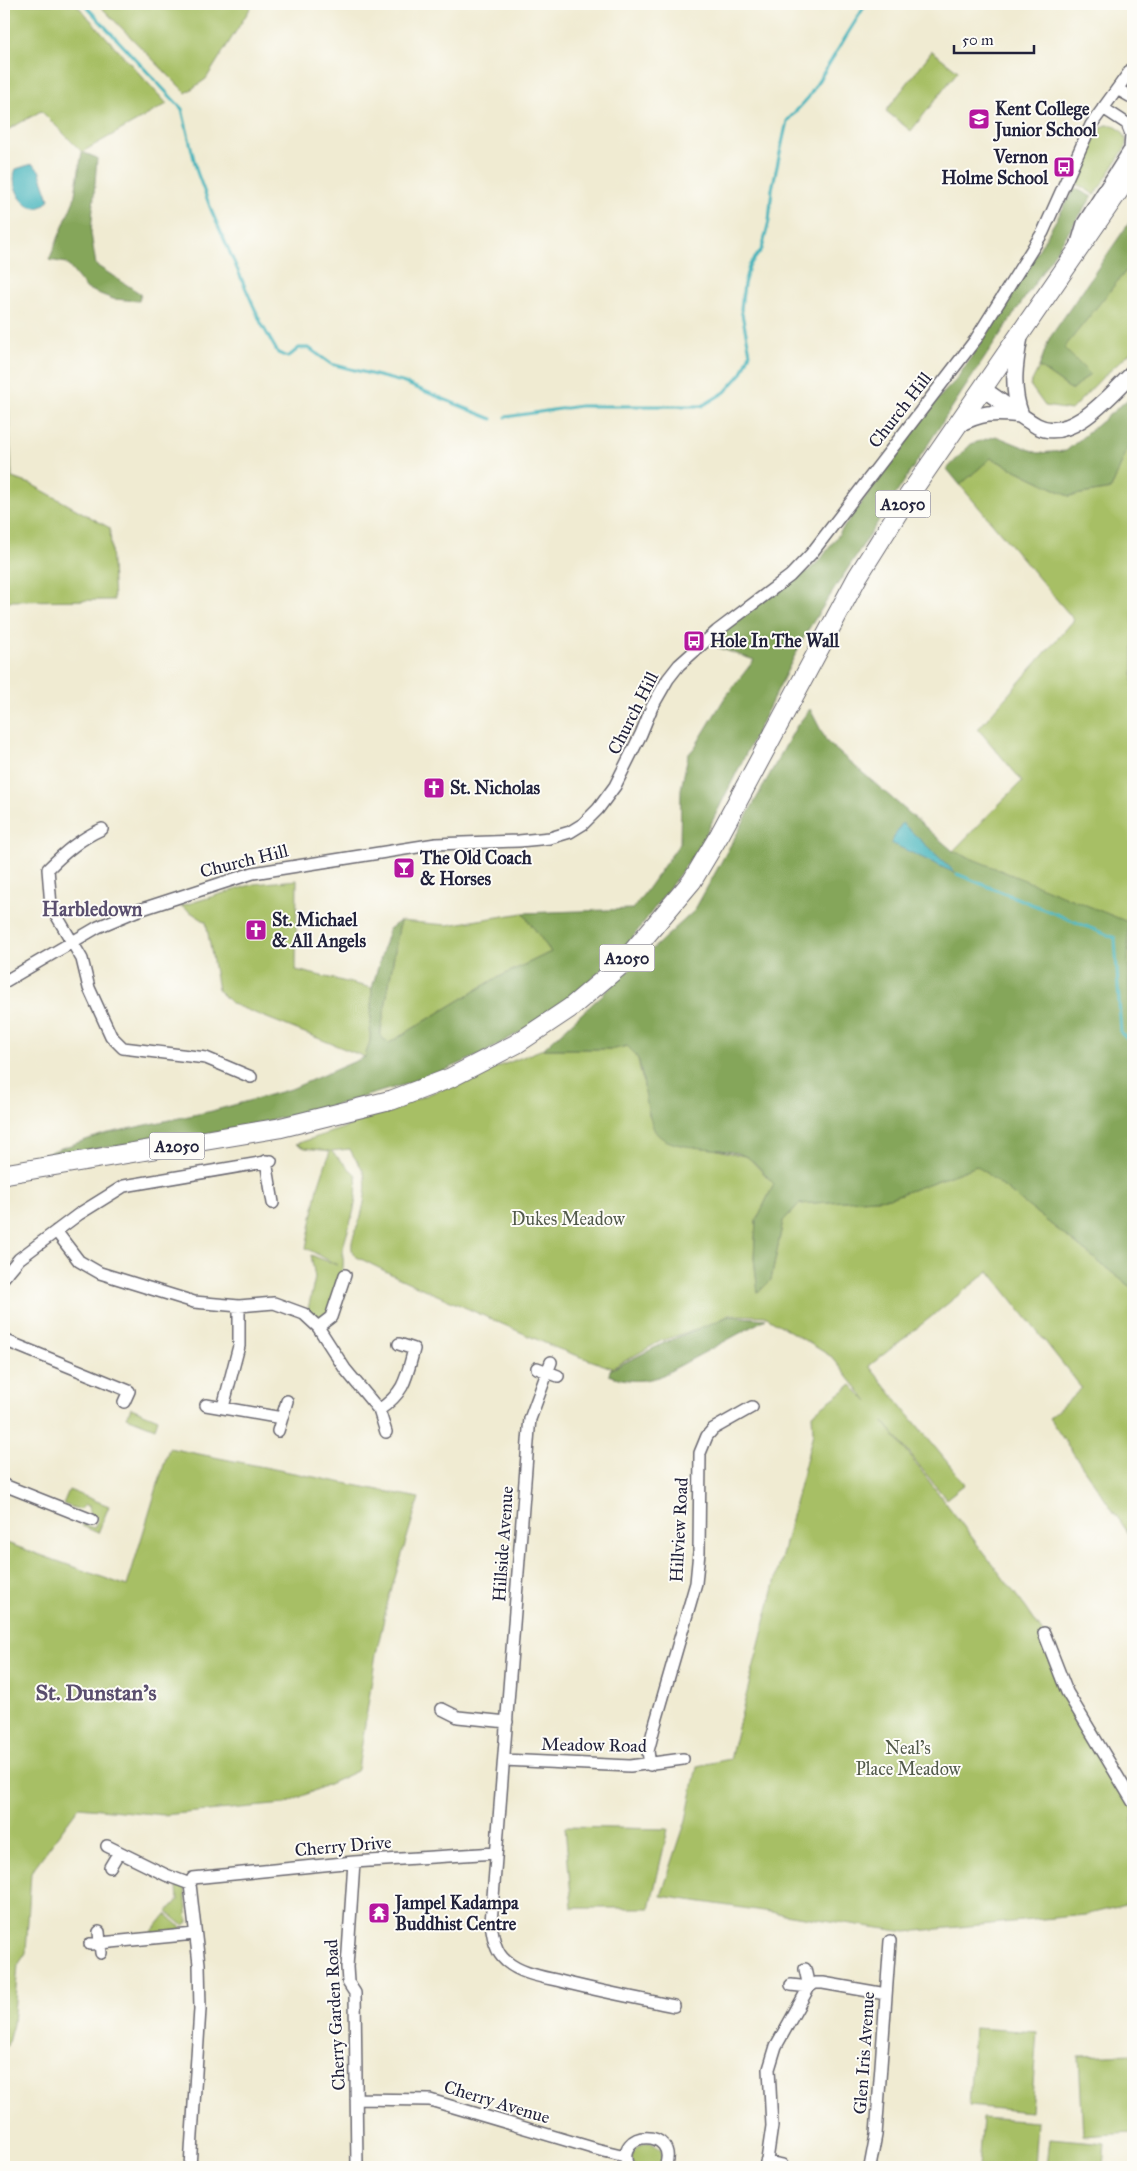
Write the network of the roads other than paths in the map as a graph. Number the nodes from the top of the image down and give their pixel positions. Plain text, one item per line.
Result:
1 (1133, 67) edge
2 (1117, 89) junction
3 (1133, 98) edge
4 (1103, 108) junction
5 (1130, 126) edge
6 (1133, 170) edge
7 (1074, 252) junction
8 (1022, 330) junction
9 (1133, 373) edge
10 (983, 389) junction
11 (1021, 415) junction
12 (957, 425) junction
13 (102, 829) dead end
14 (73, 940) junction
15 (4, 982) edge
16 (251, 1077) dead end
17 (4, 1174) edge
18 (272, 1203) dead end
19 (56, 1231) junction
20 (345, 1275) dead end
21 (4, 1277) edge
22 (262, 1290) dead end
23 (264, 1302) junction
24 (239, 1306) junction
25 (318, 1327) junction
26 (4, 1340) edge
27 (399, 1344) dead end
28 (548, 1370) dead end
29 (287, 1401) dead end
30 (124, 1402) dead end
31 (206, 1405) dead end
32 (223, 1407) junction
33 (752, 1407) dead end
34 (379, 1410) junction
35 (282, 1418) junction
36 (278, 1431) dead end
37 (386, 1432) dead end
38 (4, 1485) edge
39 (87, 1514) dead end
40 (1044, 1633) dead end
41 (442, 1709) dead end
42 (507, 1722) junction
43 (683, 1759) dead end
44 (504, 1760) junction
45 (650, 1765) junction
46 (1133, 1802) edge
47 (107, 1846) dead end
48 (118, 1852) junction
49 (496, 1853) junction
50 (354, 1862) junction
51 (110, 1867) dead end
52 (191, 1876) junction
53 (195, 1934) junction
54 (890, 1941) dead end
55 (98, 1943) dead end
56 (805, 1969) dead end
57 (791, 1985) dead end
58 (809, 1987) junction
59 (886, 1994) junction
60 (674, 2006) dead end
61 (356, 2099) junction
62 (627, 2162) edge
63 (766, 2165) edge
64 (782, 2165) dead end
65 (190, 2167) edge
66 (357, 2167) edge
67 (665, 2167) edge
68 (870, 2167) edge

1 - 2 street, Church Hill
2 - 3 street
2 - 4 street, Church Hill
4 - 5 street
4 - 14 street, Church Hill
5 - 7 street
6 - 7 main road, A2050
7 - 8 main road, A2050
8 - 10 main road, A2050
8 - 11 street
9 - 11 street
10 - 11 street
10 - 12 main road, A2050
11 - 12 street
12 - 17 main road, A2050
13 - 14 street
14 - 15 street, Church Hill
14 - 16 street
18 - 19 street
19 - 21 street
19 - 24 street
20 - 25 street
22 - 23 street
23 - 24 street
23 - 25 street
24 - 32 street
25 - 34 street
26 - 30 street
27 - 34 street
28 - 42 street, Hillside Avenue
29 - 35 street
31 - 32 street
32 - 35 street
33 - 45 street, Hillview Road
34 - 37 street
35 - 36 street
38 - 39 street
40 - 46 street
41 - 42 street
42 - 44 street, Hillside Avenue
43 - 45 street, Meadow Road
44 - 45 street, Meadow Road
44 - 49 street, Hillside Avenue
47 - 48 street, Cherry Drive
48 - 51 street
48 - 52 street, Cherry Drive
49 - 50 street, Cherry Drive
49 - 60 street, Hillside Avenue
50 - 52 street, Cherry Drive
50 - 61 street, Cherry Garden Road
52 - 53 street
53 - 55 street
53 - 65 street
54 - 59 street, Glen Iris Avenue
56 - 58 street
57 - 58 street
58 - 59 street
58 - 63 street
59 - 68 street, Glen Iris Avenue
61 - 62 street, Cherry Avenue
61 - 66 street, Cherry Garden Road
62 - 67 street, Cherry Avenue
63 - 64 street

